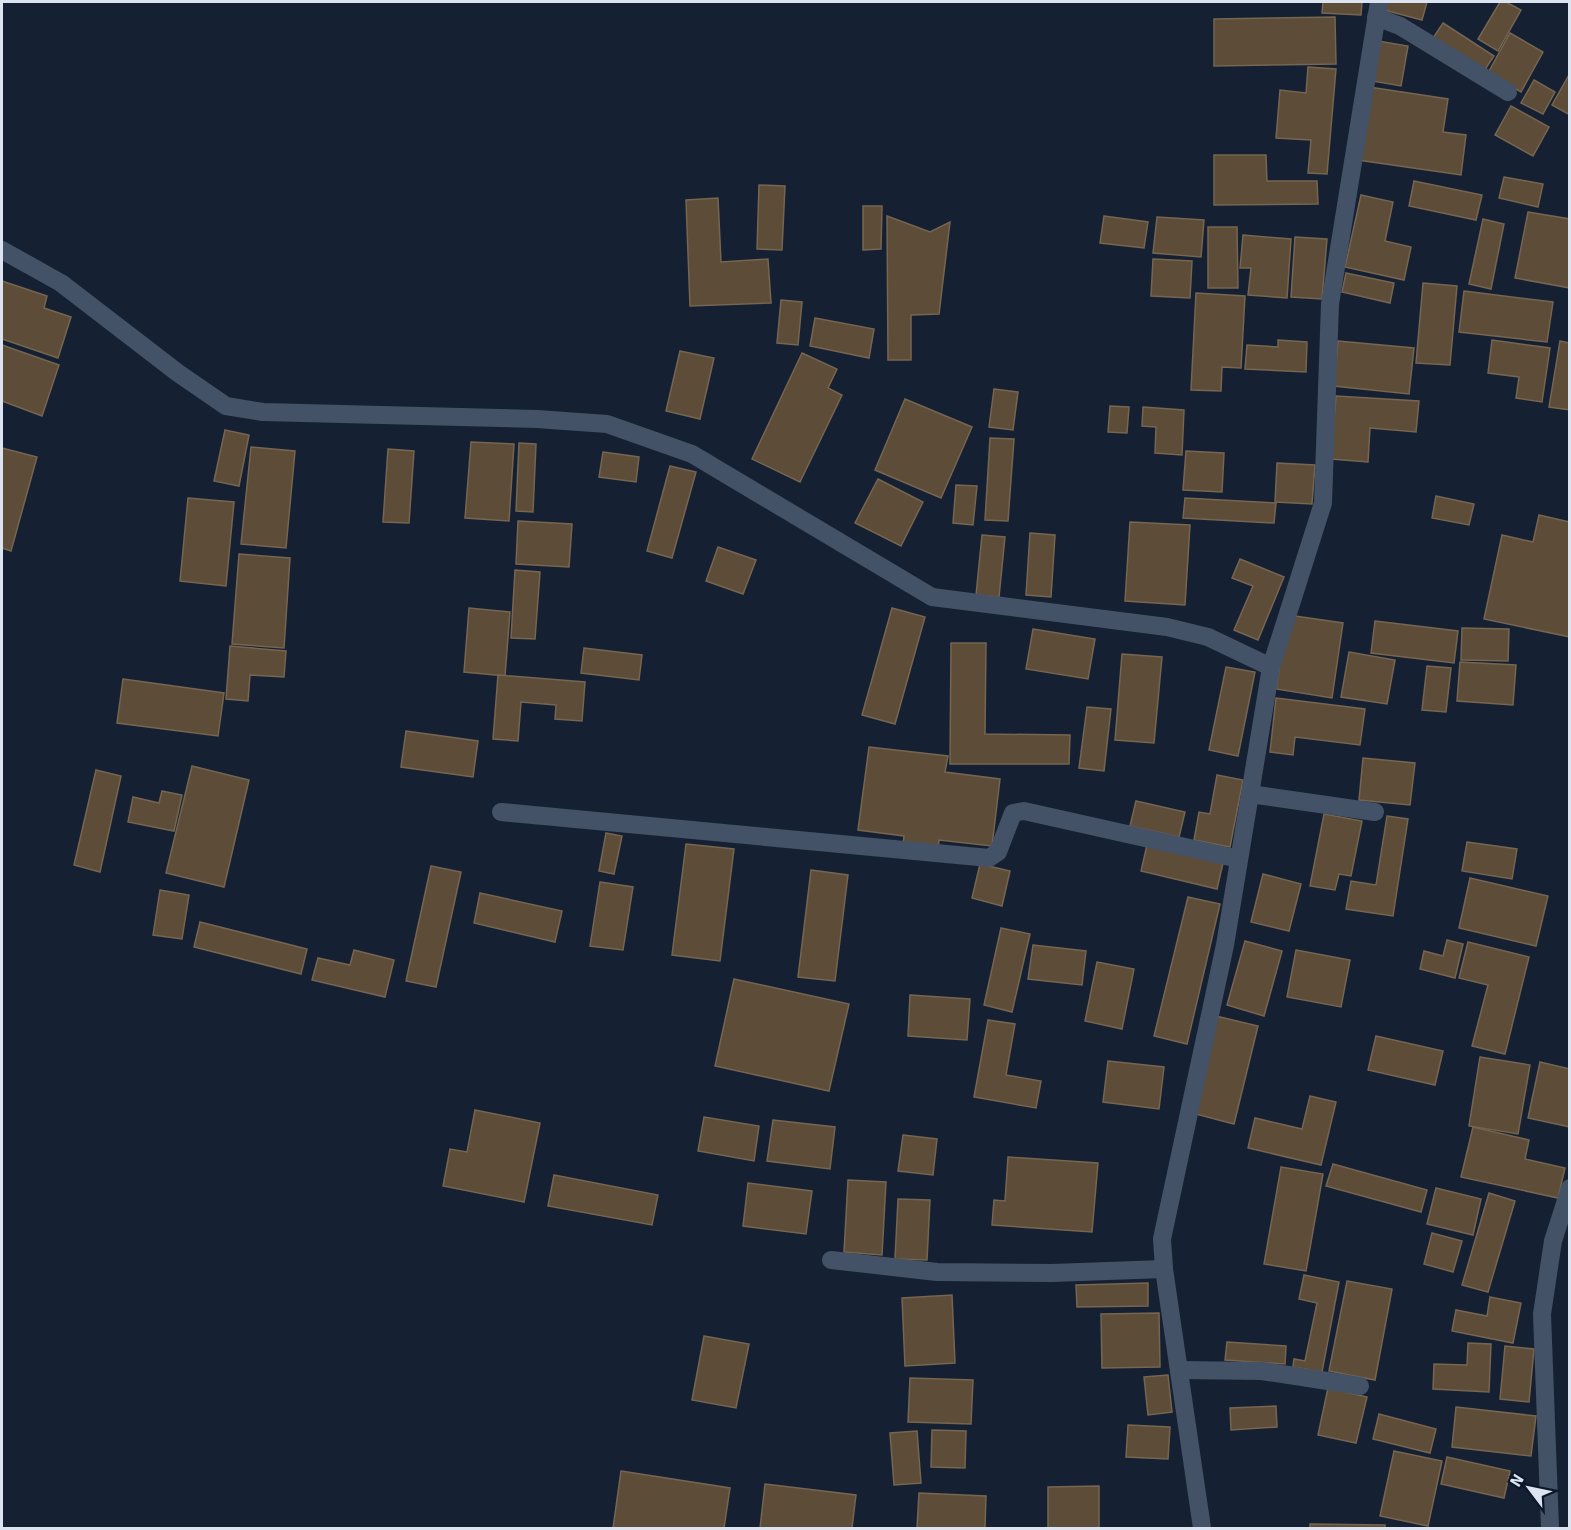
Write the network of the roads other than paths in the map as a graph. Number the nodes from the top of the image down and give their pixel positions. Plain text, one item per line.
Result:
1 (1378, 9) edge
2 (1508, 92) dead end
3 (2, 250) edge
4 (1271, 667) junction
5 (1250, 794) junction
6 (501, 812) dead end
7 (1375, 812) dead end
8 (1239, 859) junction
9 (1569, 1188) edge
10 (831, 1260) dead end
11 (1164, 1269) junction
12 (1179, 1370) junction
13 (1360, 1386) dead end
14 (1202, 1528) edge
15 (1550, 1528) edge

1 - 2 street
1 - 4 street
3 - 4 street
4 - 5 street
5 - 7 street
5 - 8 street
6 - 8 street
8 - 11 street
9 - 15 street
10 - 11 street
11 - 12 street
12 - 13 street
12 - 14 street

